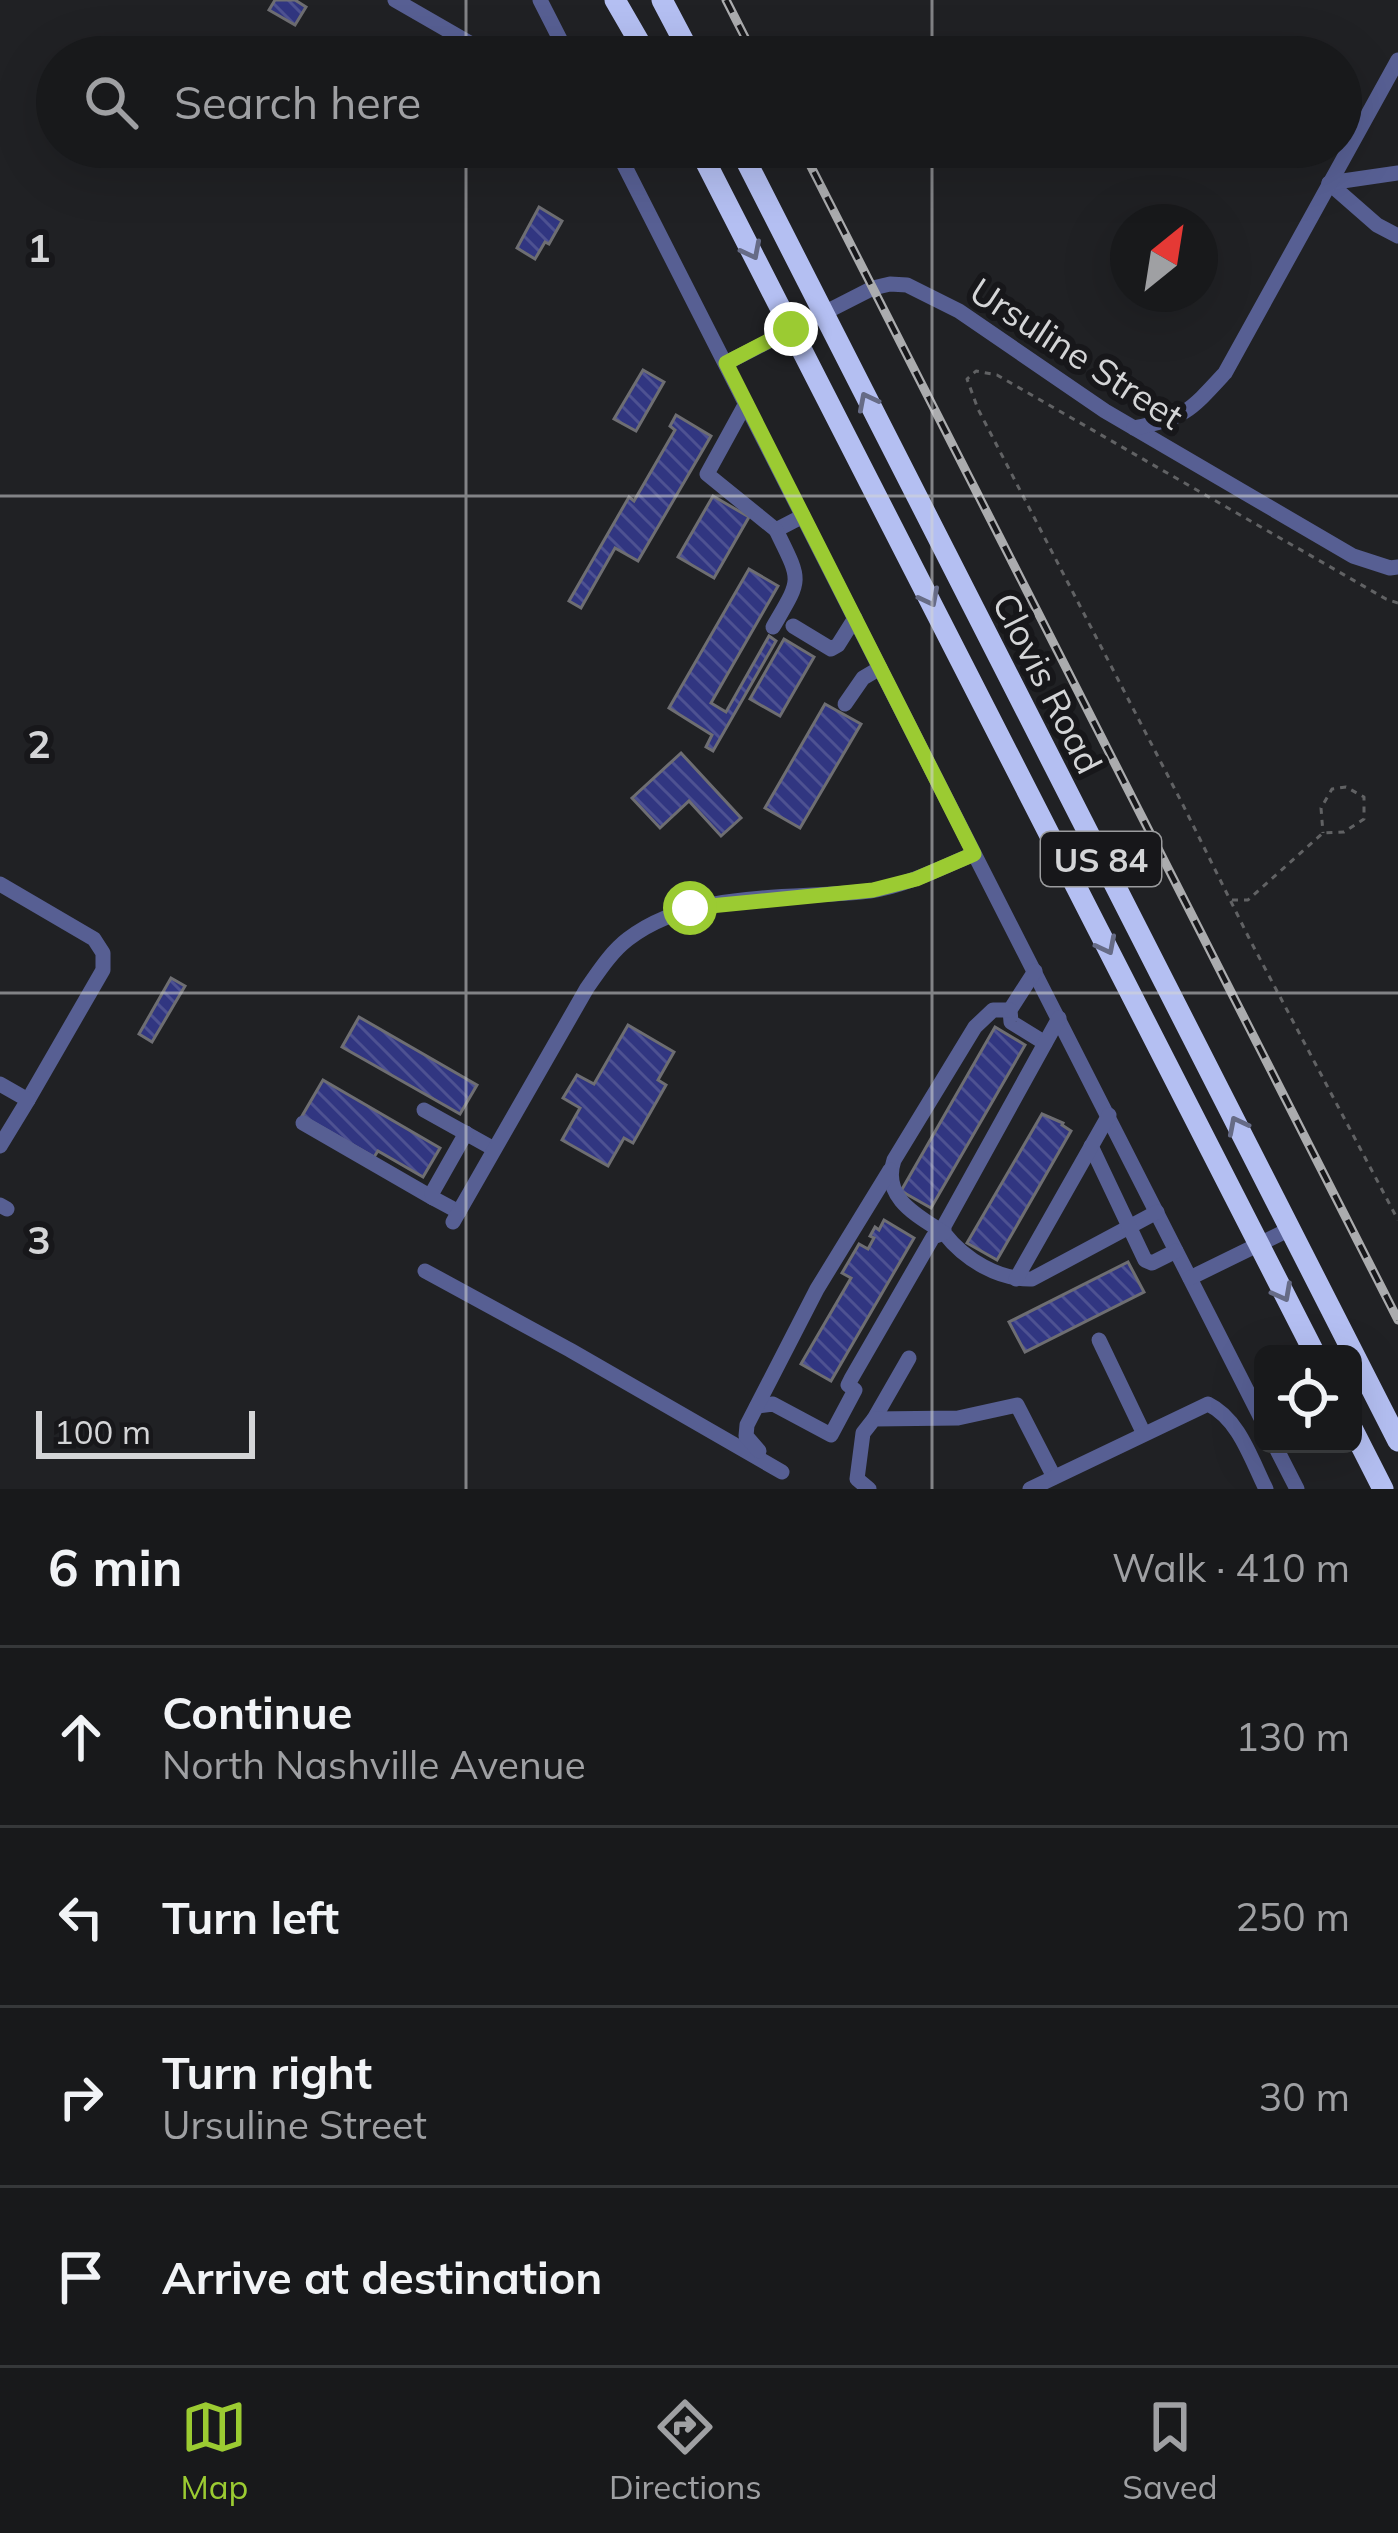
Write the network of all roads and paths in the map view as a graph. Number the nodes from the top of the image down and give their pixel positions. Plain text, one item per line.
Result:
1 (395, 0) edge
2 (541, 0) edge
3 (615, 0) edge
4 (662, 0) edge
5 (458, 36) edge
6 (559, 36) edge
7 (636, 36) edge
8 (681, 36) edge
9 (1398, 60) edge
10 (1362, 124) edge
11 (626, 168) edge
12 (709, 168) edge
13 (750, 168) edge
14 (1337, 168) edge
15 (1398, 173) edge
16 (1329, 183) junction
17 (1398, 236) edge
18 (823, 314) junction
19 (791, 329) junction
20 (726, 363) junction
21 (746, 403) junction
22 (1134, 428) junction
23 (803, 516) junction
24 (776, 530) junction
25 (1394, 567) edge
26 (1398, 603) edge
27 (855, 618) junction
28 (793, 626) dead end
29 (772, 627) dead end
30 (880, 668) junction
31 (845, 704) dead end
32 (1323, 833) junction
33 (974, 854) junction
34 (0, 884) edge
35 (1230, 900) junction
36 (1035, 971) junction
37 (1010, 1010) junction
38 (1059, 1018) junction
39 (1046, 1043) junction
40 (0, 1084) edge
41 (28, 1100) junction
42 (424, 1110) dead end
43 (1109, 1115) junction
44 (303, 1123) dead end
45 (466, 1133) junction
46 (2, 1139) edge
47 (1091, 1146) junction
48 (494, 1149) junction
49 (890, 1170) junction
50 (433, 1198) junction
51 (1157, 1212) junction
52 (1398, 1220) edge
53 (1131, 1226) junction
54 (1290, 1229) junction
55 (944, 1233) junction
56 (1258, 1246) junction
57 (1177, 1251) junction
58 (425, 1271) dead end
59 (1190, 1278) junction
60 (1016, 1280) junction
61 (1099, 1340) dead end
62 (1310, 1345) edge
63 (909, 1358) dead end
64 (1254, 1404) edge
65 (757, 1406) junction
66 (874, 1419) junction
67 (1144, 1434) junction
68 (1398, 1441) edge
69 (1362, 1448) edge
70 (1279, 1453) edge
71 (1054, 1478) junction
72 (783, 1480) edge
73 (869, 1489) edge
74 (1030, 1489) edge
75 (1266, 1489) edge
76 (1297, 1489) edge
77 (1383, 1489) edge

1 - 5 street
2 - 6 street
3 - 7 highway
4 - 8 highway
9 - 10 street
11 - 20 street
12 -> 19 highway, Clovis Road / US 84
13 - 18 highway, Clovis Road / US 84
14 - 16 street
15 - 16 street
16 - 17 street
16 - 22 street
18 - 19 street, Ursuline Street
18 - 22 street, Ursuline Street
54 -> 18 highway, Clovis Road / US 84
19 - 20 street, Ursuline Street
19 -> 56 highway, Clovis Road / US 84
20 - 21 street
21 - 23 street
21 - 24 street
22 - 25 street, Ursuline Street
23 - 24 street
23 - 27 street
24 - 29 street
26 - 35 path
27 - 28 street
27 - 30 street
30 - 31 street
30 - 33 street
32 - 32 path
32 - 35 path
33 - 36 street
33 - 48 street
34 - 41 street
35 - 52 path
36 - 37 street
36 - 38 street
37 - 39 street
37 - 49 street
38 - 39 street
38 - 43 street
39 - 55 street
40 - 41 street
41 - 46 street
42 - 45 street
43 - 47 street
43 - 51 street
44 - 50 street
45 - 48 street
45 - 50 street
47 - 53 street
47 - 60 street
48 - 50 street
49 - 55 street
49 - 65 street
51 - 53 street
51 - 57 street
53 - 57 street
53 - 60 street
54 - 56 street
54 - 68 highway, Clovis Road / US 84
55 - 60 street
55 - 65 street
56 - 59 street
56 -> 62 highway, Clovis Road / US 84
57 - 59 street
58 - 72 street
59 - 64 street
61 - 67 street
63 - 66 street
65 - 72 street
66 - 71 street
66 - 73 street
67 - 71 street
67 - 75 street
69 - 77 highway
70 - 76 street
71 - 74 street

